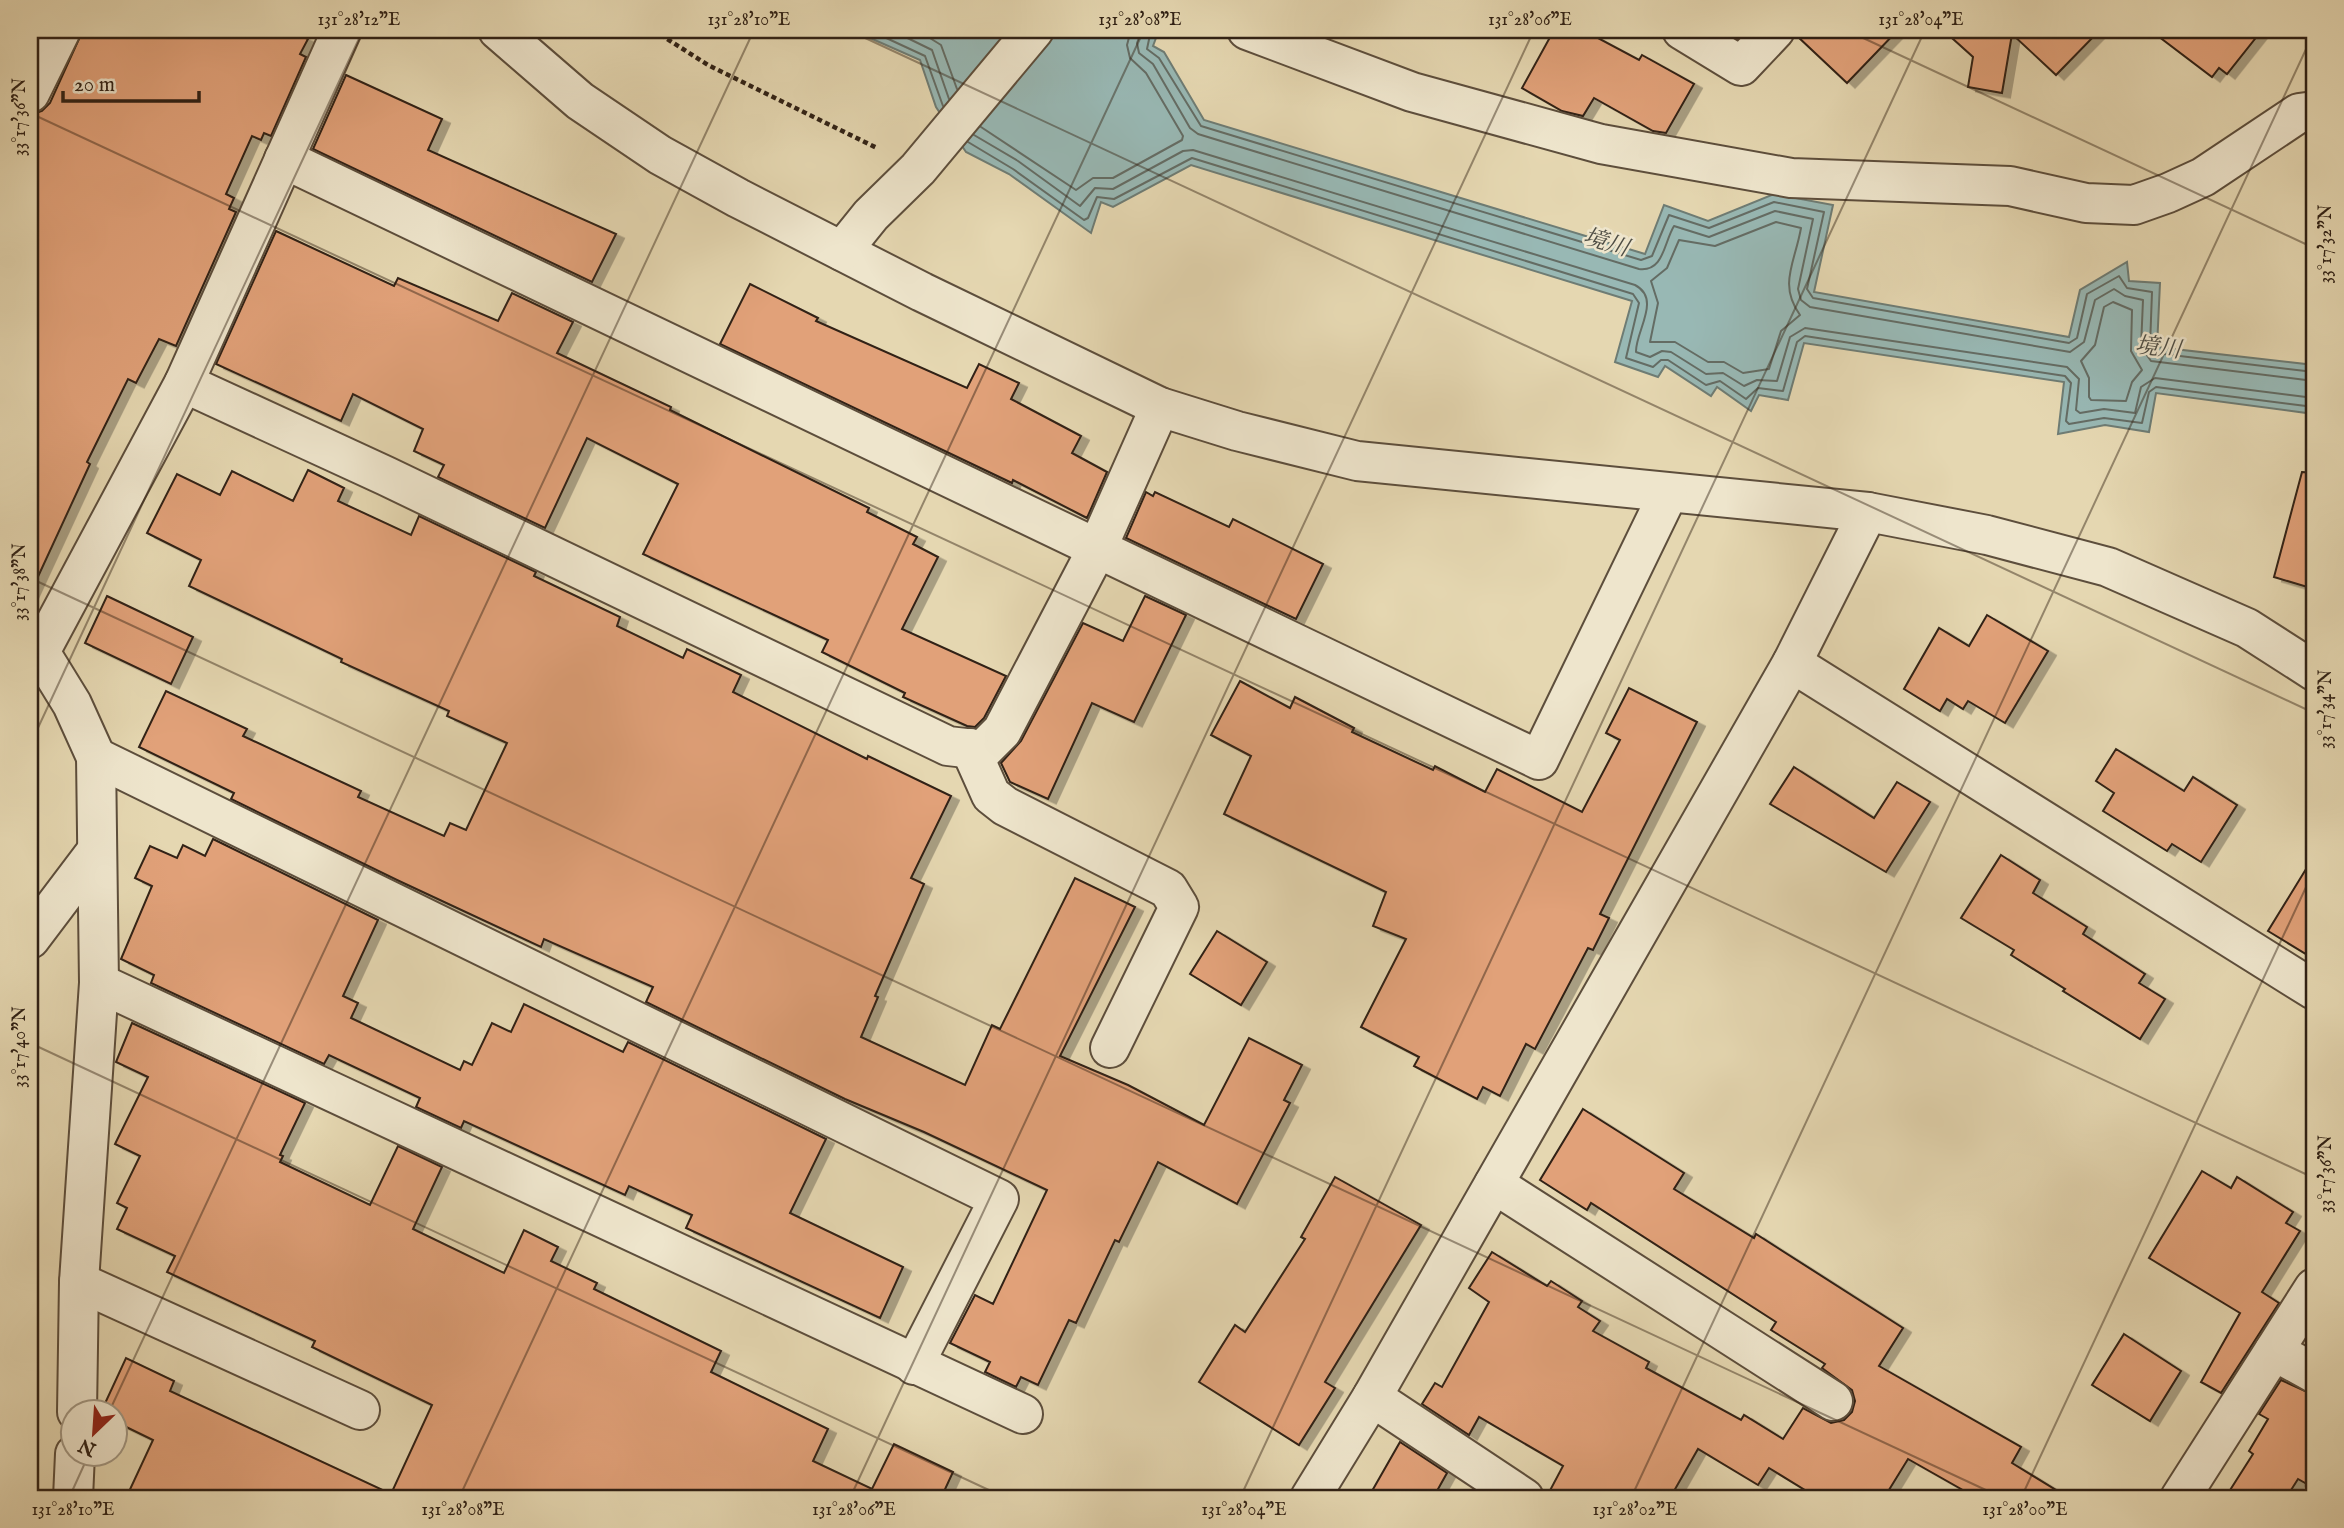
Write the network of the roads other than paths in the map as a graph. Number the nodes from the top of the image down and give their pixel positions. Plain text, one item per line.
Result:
1 (61, 30) edge
2 (342, 30) edge
3 (498, 30) edge
4 (1034, 30) edge
5 (1247, 30) edge
6 (1682, 30) edge
7 (1775, 30) edge
8 (30, 93) edge
9 (2314, 111) edge
10 (284, 159) junction
11 (842, 251) junction
12 (184, 383) junction
13 (1160, 407) junction
14 (1668, 494) junction
15 (1868, 512) junction
16 (1096, 551) junction
17 (35, 650) edge
18 (1792, 663) junction
19 (2314, 671) edge
20 (970, 748) junction
21 (96, 757) junction
22 (95, 853) junction
23 (30, 939) edge
24 (99, 983) junction
25 (2314, 990) edge
26 (1110, 1048) dead end
27 (1494, 1184) junction
28 (79, 1282) junction
29 (2314, 1287) edge
30 (2274, 1351) junction
31 (914, 1365) junction
32 (2314, 1373) edge
33 (1372, 1397) junction
34 (77, 1398) edge
35 (1833, 1401) dead end
36 (360, 1410) dead end
37 (1023, 1414) dead end
38 (74, 1468) edge
39 (73, 1498) edge
40 (1310, 1498) edge
41 (1524, 1498) edge
42 (2180, 1498) edge

1 - 8 street
2 - 10 street
3 - 11 street
4 - 11 street
5 - 9 street
6 - 7 street
10 - 12 street
10 - 16 street
11 - 13 street
12 - 17 street
12 - 20 street
13 - 14 street
13 - 16 street
14 - 15 street
14 - 16 street
15 - 18 street
15 - 19 street
16 - 20 street
17 - 21 street
18 - 25 street
18 - 27 street
20 - 26 street
21 - 22 street
21 - 31 street
22 - 23 street
22 - 24 street
24 - 28 street
24 - 31 street
27 - 33 street
27 - 35 street
28 - 34 street
28 - 36 street
29 - 30 street
30 - 32 street
30 - 42 street
31 - 37 street
33 - 40 street
33 - 41 street
38 - 39 street

